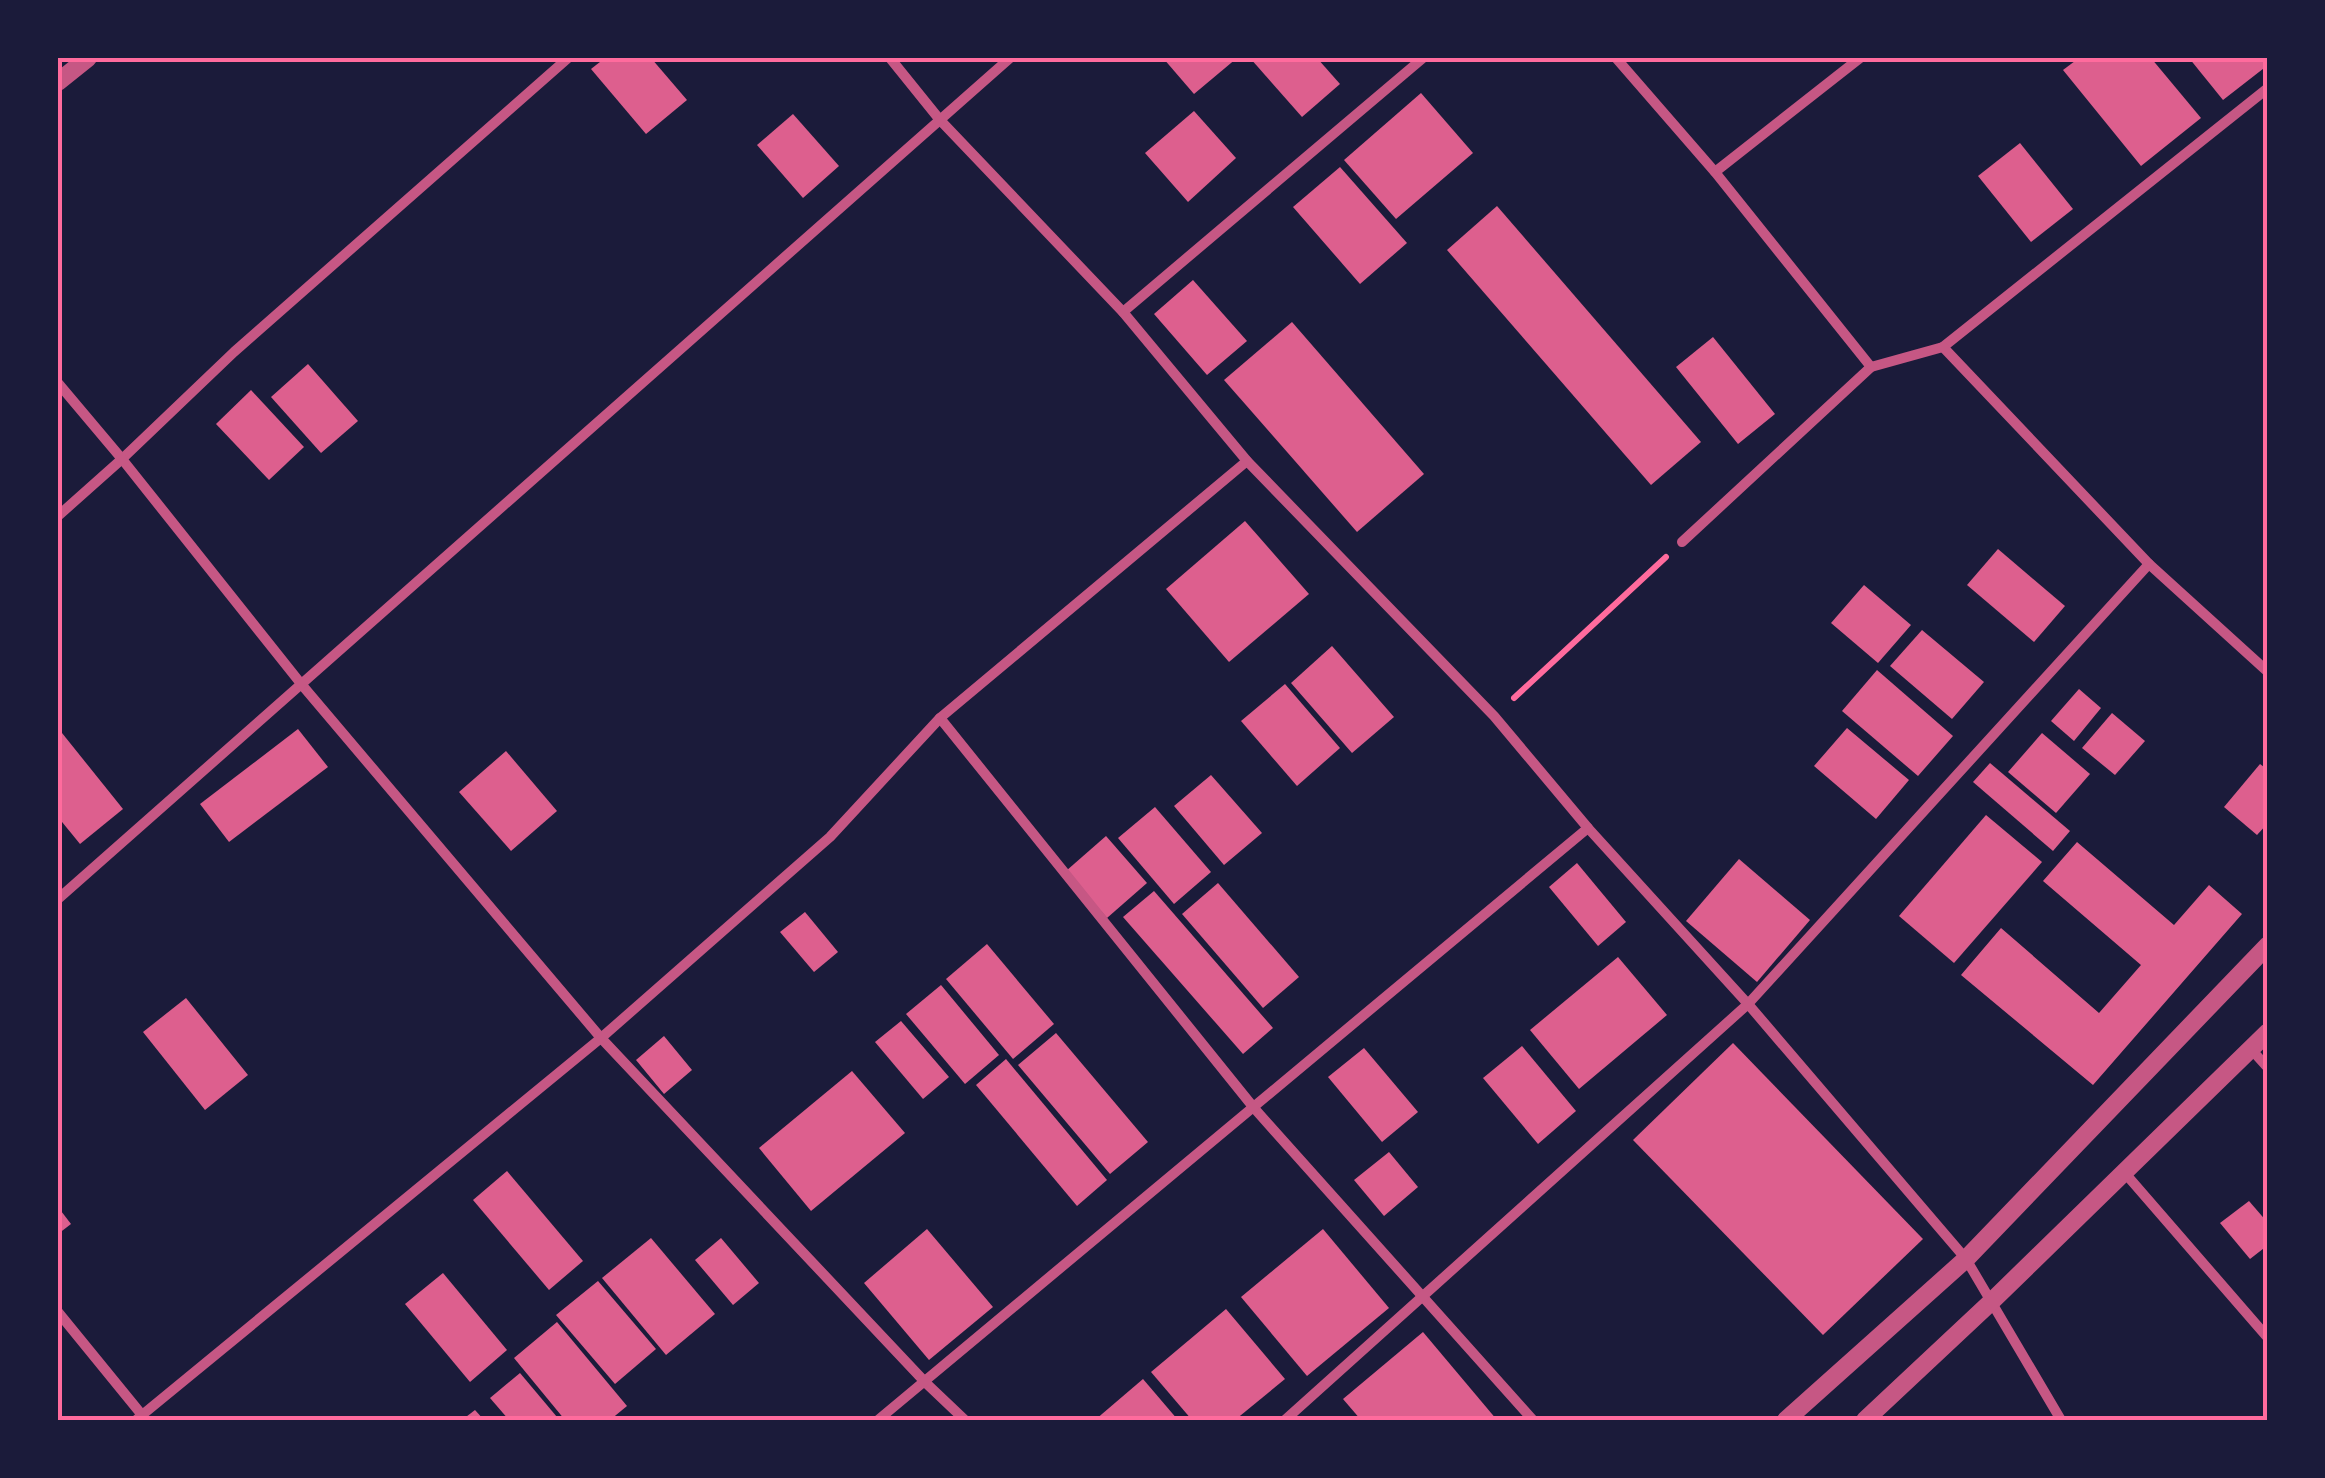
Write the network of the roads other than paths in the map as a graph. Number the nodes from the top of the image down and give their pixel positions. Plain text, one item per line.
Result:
1 (88, 58) edge
2 (568, 58) edge
3 (890, 58) edge
4 (1010, 58) edge
5 (1423, 58) edge
6 (1616, 58) edge
7 (1860, 58) edge
8 (58, 82) edge
9 (2268, 88) edge
10 (940, 120) junction
11 (1715, 172) junction
12 (1123, 312) junction
13 (1943, 347) junction
14 (1870, 367) junction
15 (58, 383) edge
16 (122, 460) junction
17 (1248, 461) junction
18 (58, 516) edge
19 (1682, 542) road end
20 (2148, 564) junction
21 (2268, 672) edge
22 (302, 684) junction
23 (940, 718) junction
24 (1588, 828) junction
25 (58, 898) edge
26 (2268, 946) edge
27 (1748, 1004) junction
28 (2268, 1032) edge
29 (602, 1038) junction
30 (2250, 1048) junction
31 (2268, 1068) edge
32 (1254, 1108) junction
33 (2124, 1172) junction
34 (1966, 1259) junction
35 (1425, 1296) junction
36 (1992, 1302) junction
37 (58, 1312) edge
38 (2268, 1338) edge
39 (925, 1382) junction
40 (139, 1418) edge
41 (878, 1420) edge
42 (965, 1420) edge
43 (1285, 1420) edge
44 (1533, 1420) edge
45 (1786, 1420) edge
46 (1865, 1420) edge
47 (2062, 1420) edge

1 - 8 street
2 - 16 street
3 - 10 street
4 - 10 street
5 - 12 street
6 - 11 street
7 - 11 street
9 - 13 street
10 - 12 street
10 - 22 street
11 - 14 street
12 - 17 street
13 - 14 street
13 - 20 street
14 - 19 street
15 - 16 street
16 - 18 street
16 - 22 street
17 - 23 street
17 - 24 street
20 - 21 street
20 - 27 street
22 - 25 street
22 - 29 street
23 - 29 street
23 - 32 street
24 - 27 street
24 - 32 street
26 - 34 street
27 - 34 street
27 - 35 street
28 - 30 street
29 - 39 street
29 - 40 street
30 - 31 street
30 - 33 street
32 - 35 street
32 - 39 street
33 - 36 street
33 - 38 street
34 - 36 street
34 - 45 street
35 - 43 street
35 - 44 street
36 - 46 street
36 - 47 street
37 - 40 street
39 - 41 street
39 - 42 street

